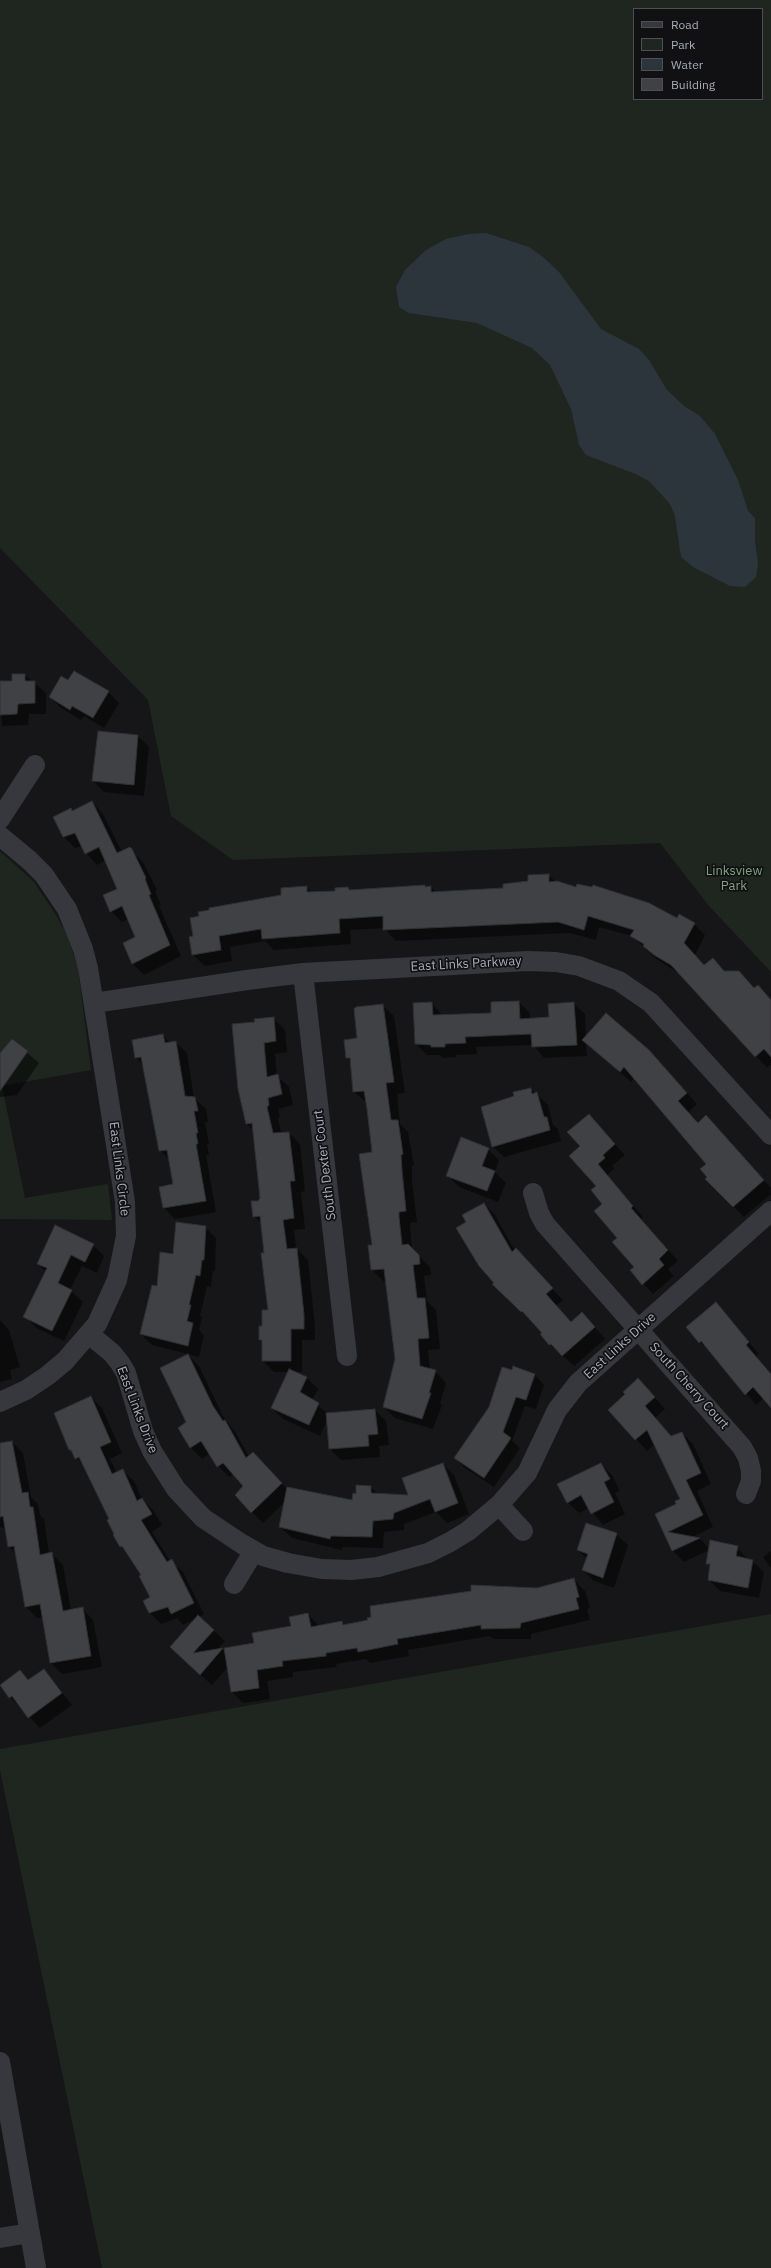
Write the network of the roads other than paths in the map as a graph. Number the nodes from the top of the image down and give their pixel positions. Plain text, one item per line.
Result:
1 (35, 765) dead end
2 (0, 819) edge
3 (0, 836) edge
4 (303, 973) junction
5 (94, 1003) junction
6 (771, 1135) edge
7 (533, 1193) dead end
8 (771, 1211) edge
9 (638, 1329) junction
10 (89, 1334) junction
11 (347, 1356) dead end
12 (0, 1402) edge
13 (746, 1494) dead end
14 (499, 1505) junction
15 (523, 1531) dead end
16 (254, 1551) junction
17 (234, 1584) dead end
18 (0, 2062) edge
19 (2, 2082) edge
20 (30, 2233) junction
21 (0, 2238) edge
22 (36, 2268) edge

1 - 2 street
3 - 5 street, East Links Circle
4 - 5 street, East Links Parkway
4 - 6 street, East Links Parkway
4 - 11 street, South Dexter Court
5 - 10 street, East Links Circle
7 - 9 street, South Cherry Court
8 - 9 street, East Links Drive
9 - 13 street, South Cherry Court
9 - 14 street, East Links Drive
10 - 12 street, East Links Circle
10 - 16 street, East Links Drive
14 - 15 street
14 - 16 street, East Links Drive
16 - 17 street
18 - 19 street
19 - 20 street
20 - 21 street
20 - 22 street

